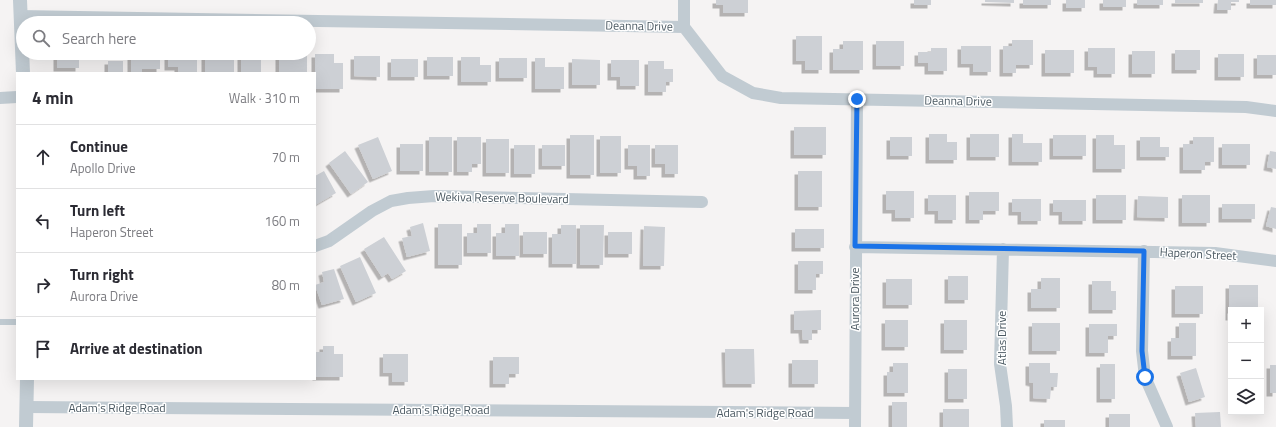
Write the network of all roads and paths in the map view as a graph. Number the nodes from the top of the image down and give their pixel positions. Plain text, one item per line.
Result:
1 (20, 0) edge
2 (684, 0) edge
3 (20, 16) edge
4 (316, 21) edge
5 (684, 27) junction
6 (22, 60) edge
7 (22, 72) edge
8 (0, 98) edge
9 (16, 98) edge
10 (857, 99) junction
11 (1276, 111) edge
12 (702, 202) dead end
13 (316, 246) edge
14 (855, 246) junction
15 (1003, 249) junction
16 (1144, 251) junction
17 (1276, 261) edge
18 (0, 322) edge
19 (16, 322) edge
20 (26, 380) edge
21 (26, 407) junction
22 (855, 413) junction
23 (26, 427) edge
24 (855, 427) edge
25 (1007, 427) edge
26 (1167, 427) edge

1 - 3 street
2 - 5 street
4 - 5 street, Deanna Drive
5 - 10 street, Deanna Drive
6 - 7 street
8 - 9 street
10 - 11 street, Deanna Drive
10 - 14 street, Aurora Drive
12 - 13 street, Wekiva Reserve Boulevard
14 - 15 street, Haperon Street
14 - 22 street, Aurora Drive
15 - 16 street, Haperon Street
15 - 25 street, Atlas Drive
16 - 17 street, Haperon Street
16 - 26 street
18 - 19 lane
20 - 21 street
21 - 22 street, Adam's Ridge Road
21 - 23 street
22 - 24 street, Aurora Drive

